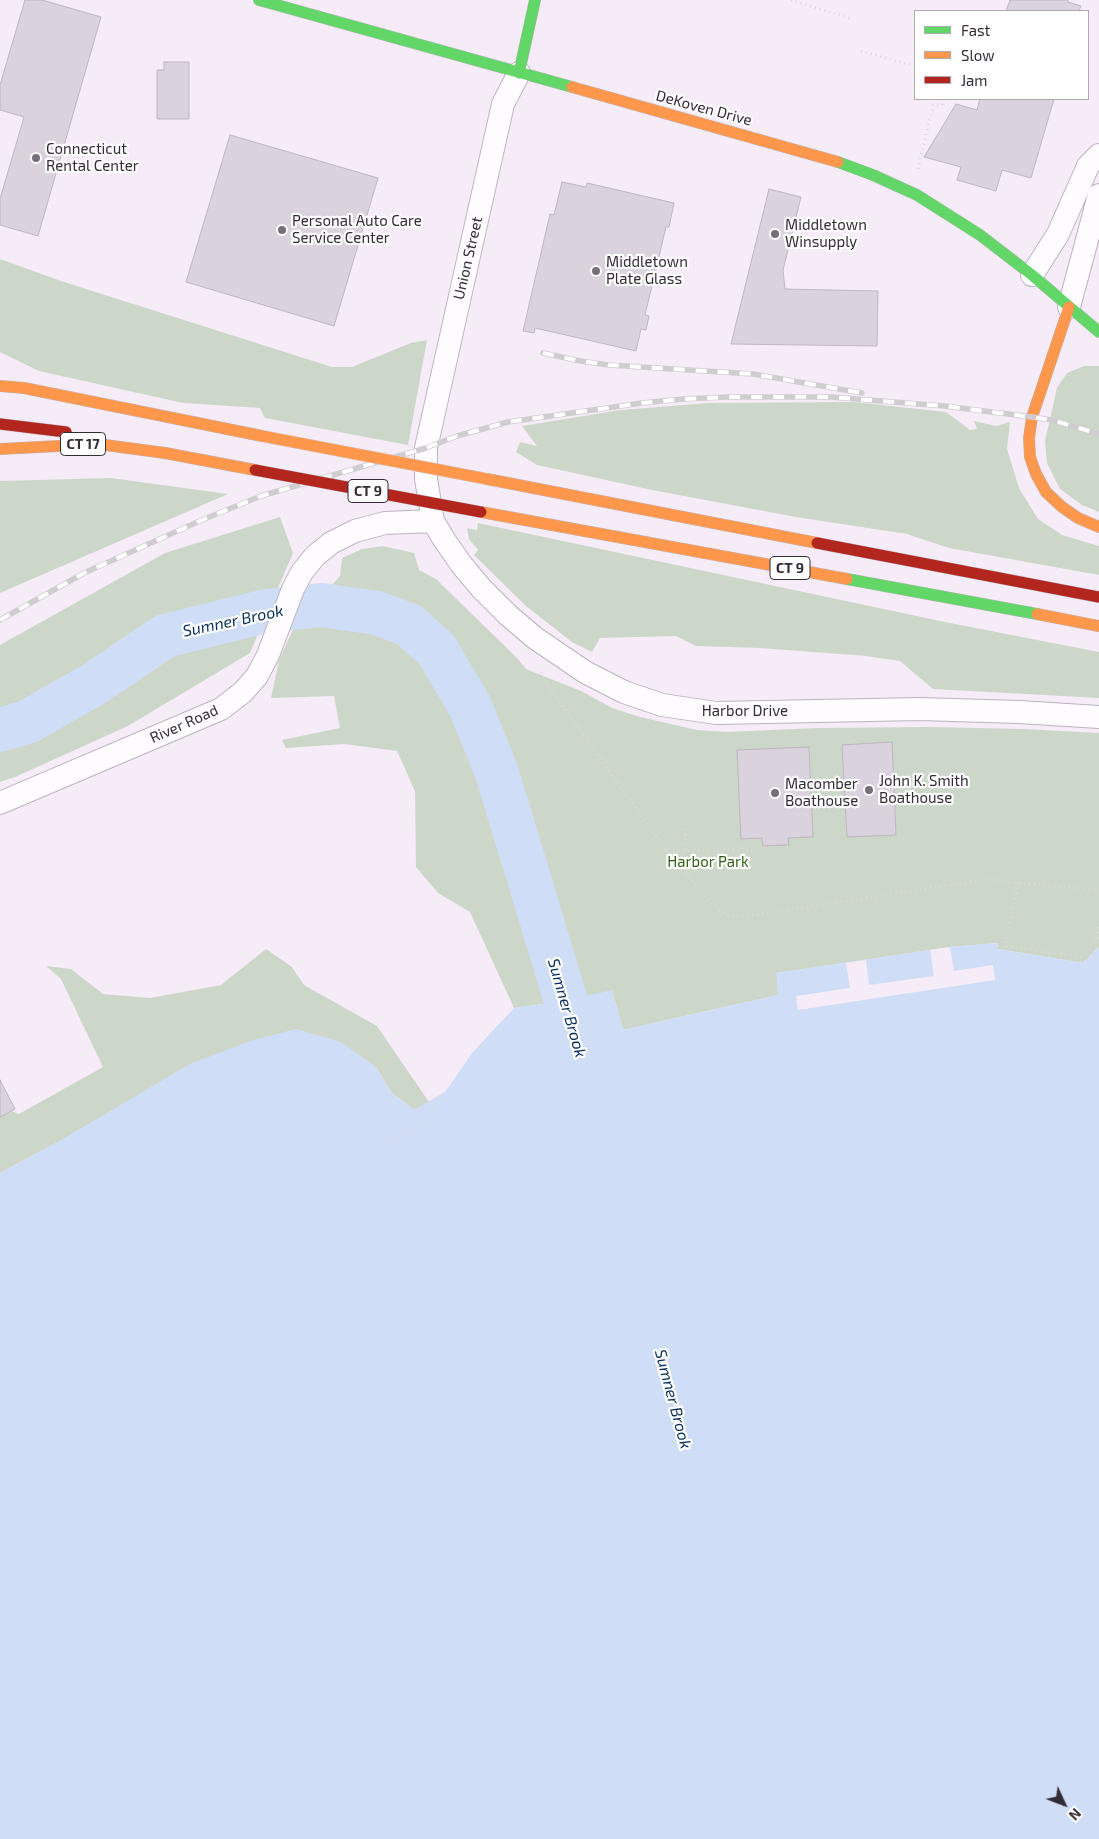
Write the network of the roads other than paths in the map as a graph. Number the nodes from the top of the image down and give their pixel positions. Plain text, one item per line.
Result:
1 (258, 0) edge
2 (535, 0) edge
3 (519, 73) junction
4 (1099, 155) edge
5 (1099, 195) edge
6 (1032, 275) junction
7 (1069, 307) junction
8 (1099, 332) edge
9 (0, 374) edge
10 (0, 386) edge
11 (127, 410) junction
12 (0, 424) edge
13 (0, 449) edge
14 (165, 453) junction
15 (433, 521) junction
16 (1099, 527) edge
17 (1099, 597) edge
18 (1099, 626) edge
19 (1099, 717) edge
20 (0, 804) edge

1 - 3 main road, DeKoven Drive
2 - 3 main road, Union Street
3 - 6 main road, DeKoven Drive
3 - 15 street, Union Street
4 - 6 street
5 - 7 street
6 - 7 main road, DeKoven Drive
7 - 8 main road, DeKoven Drive
7 - 16 main road
9 - 11 main road
10 - 11 main road, CT 9
11 - 17 main road, CT 9, bridge
12 - 14 main road, CT 9
13 - 14 main road, CT 17
14 - 18 main road, CT 9, bridge
15 - 19 street, Harbor Drive
15 - 20 street, River Road

